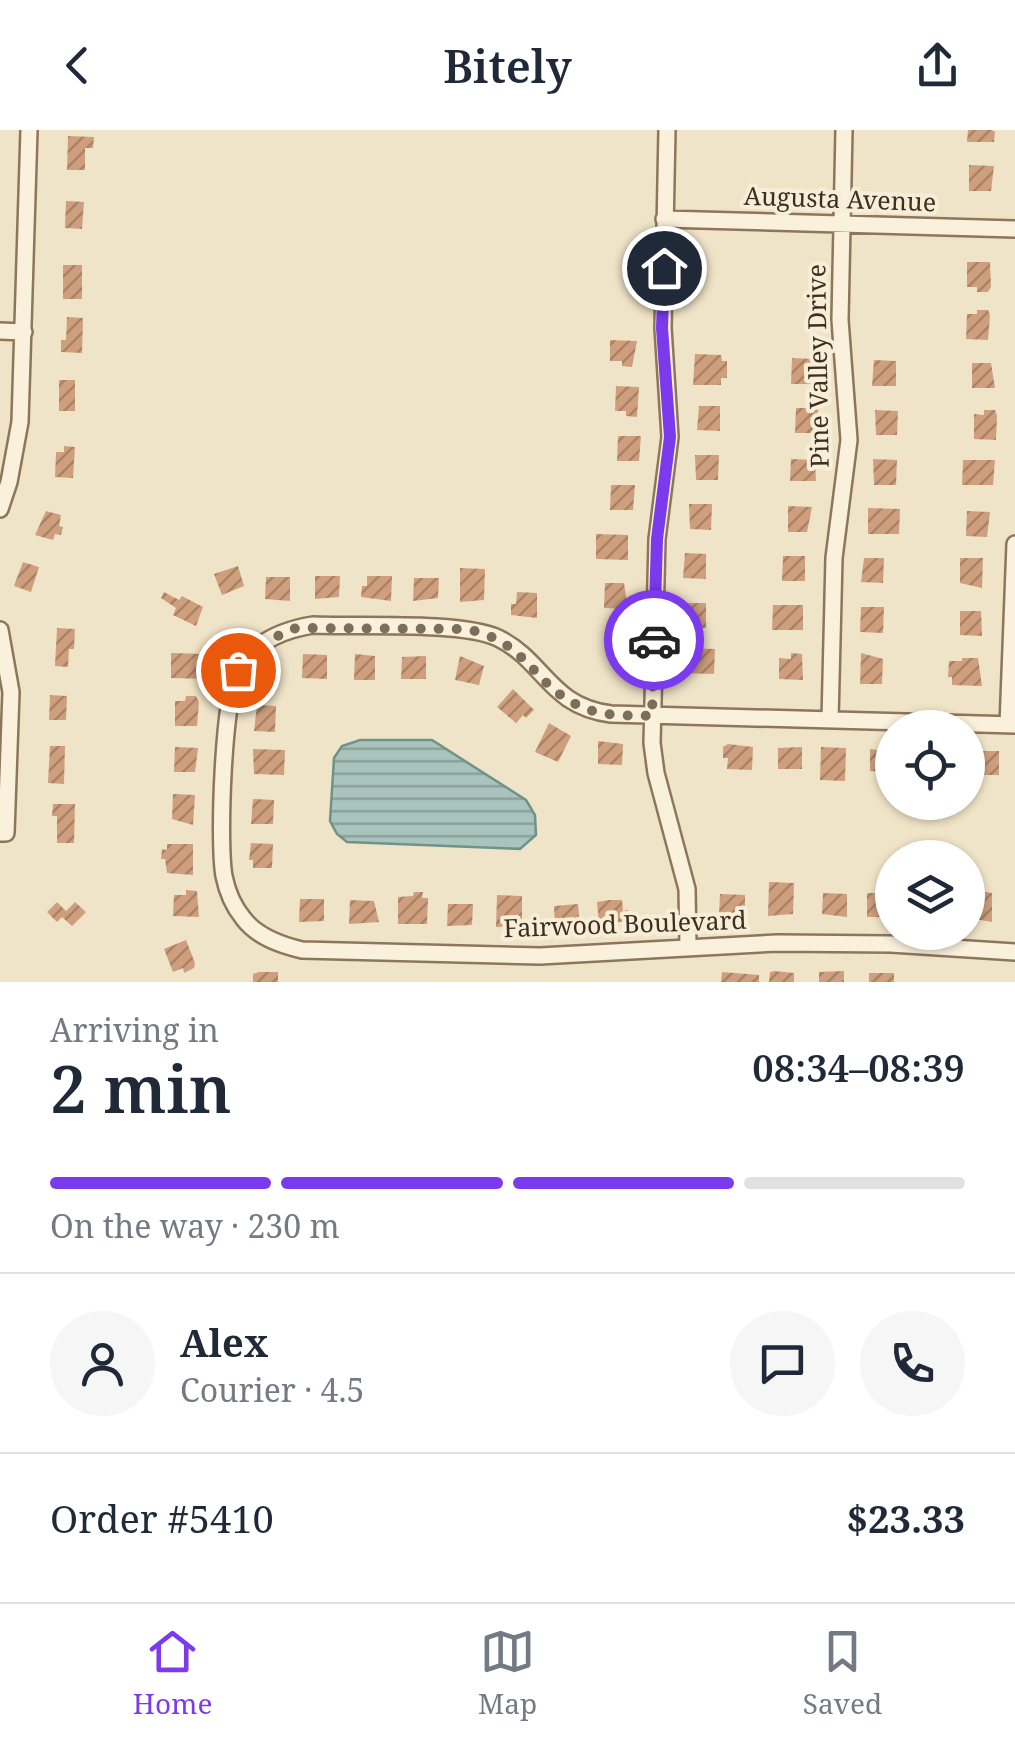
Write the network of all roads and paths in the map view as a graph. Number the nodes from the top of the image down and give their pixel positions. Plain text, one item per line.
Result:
1 (29, 130) edge
2 (667, 130) edge
3 (844, 130) edge
4 (664, 220) junction
5 (842, 224) junction
6 (1015, 229) edge
7 (0, 331) edge
8 (24, 332) junction
9 (0, 509) edge
10 (1015, 544) edge
11 (0, 630) edge
12 (652, 716) junction
13 (830, 720) junction
14 (1011, 725) edge
15 (3, 833) edge
16 (688, 946) junction
17 (1015, 952) edge

1 - 8 street
2 - 4 street
3 - 5 street, Pine Valley Drive
4 - 5 street, Augusta Avenue
4 - 12 street
5 - 6 street, Augusta Avenue
5 - 13 street, Pine Valley Drive
7 - 8 street
8 - 9 street
10 - 14 street
11 - 15 street
12 - 13 street
12 - 16 street
12 - 16 street, Fairwood Boulevard
13 - 14 street
16 - 17 street, Fairwood Boulevard

